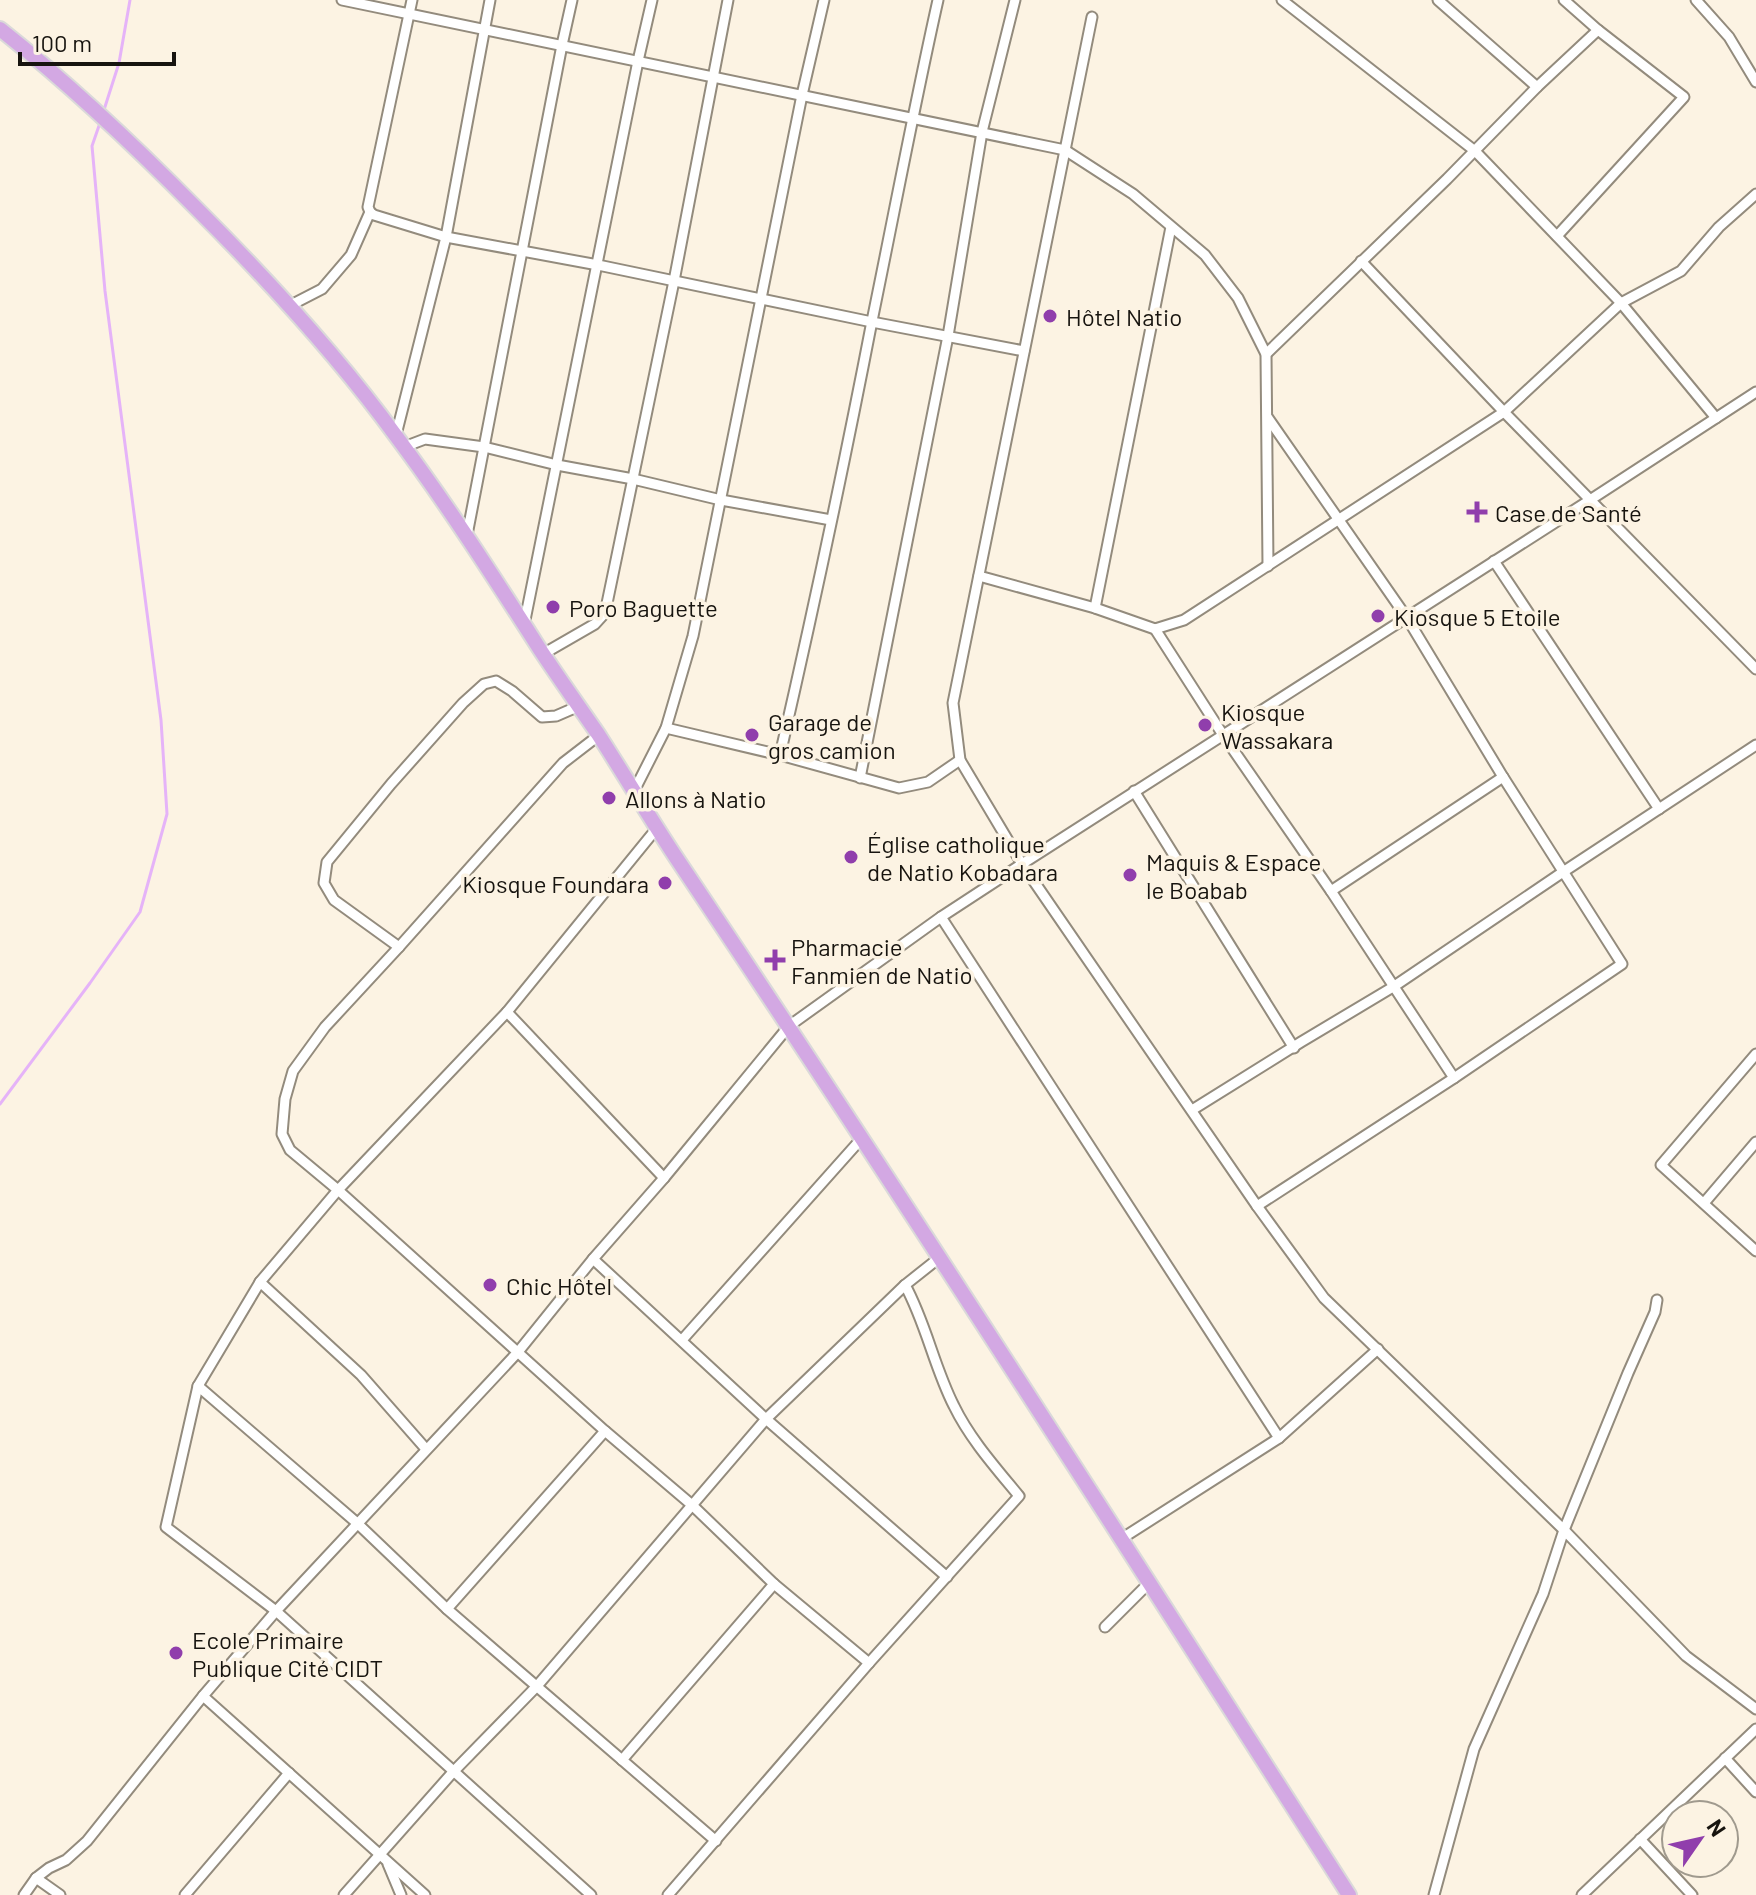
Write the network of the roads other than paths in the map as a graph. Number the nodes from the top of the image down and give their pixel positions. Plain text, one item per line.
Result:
1 (342, 0) edge
2 (412, 0) edge
3 (490, 0) edge
4 (572, 0) edge
5 (652, 0) edge
6 (728, 0) edge
7 (824, 0) edge
8 (938, 0) edge
9 (1015, 0) edge
10 (1282, 0) edge
11 (1438, 0) edge
12 (1564, 0) edge
13 (1696, 0) edge
14 (409, 13) junction
15 (1092, 17) dead end
16 (0, 29) edge
17 (485, 29) junction
18 (1598, 30) junction
19 (562, 45) junction
20 (638, 61) junction
21 (713, 76) junction
22 (1756, 82) edge
23 (1537, 87) junction
24 (802, 95) junction
25 (911, 117) junction
26 (982, 132) junction
27 (1065, 150) junction
28 (1475, 151) junction
29 (1756, 194) edge
30 (370, 212) junction
31 (1171, 227) junction
32 (1557, 236) junction
33 (446, 237) junction
34 (523, 252) junction
35 (1361, 261) junction
36 (598, 265) junction
37 (674, 281) junction
38 (762, 298) junction
39 (1621, 303) junction
40 (289, 306) junction
41 (872, 322) junction
42 (948, 336) junction
43 (1024, 351) junction
44 (1266, 354) junction
45 (1756, 392) edge
46 (1504, 412) junction
47 (1268, 418) junction
48 (1716, 418) junction
49 (400, 441) junction
50 (484, 447) junction
51 (557, 465) junction
52 (633, 479) junction
53 (721, 500) junction
54 (1590, 500) junction
55 (831, 520) junction
56 (1338, 521) junction
57 (467, 535) junction
58 (1494, 561) junction
59 (1268, 566) junction
60 (979, 576) junction
61 (1095, 608) junction
62 (1407, 618) junction
63 (524, 625) junction
64 (1155, 629) junction
65 (543, 654) junction
66 (1756, 669) edge
67 (579, 706) junction
68 (666, 728) junction
69 (1223, 735) junction
70 (598, 736) junction
71 (1756, 745) edge
72 (780, 755) junction
73 (960, 760) junction
74 (1503, 777) junction
75 (860, 778) junction
76 (634, 791) junction
77 (1134, 791) junction
78 (1659, 809) junction
79 (657, 828) junction
80 (1022, 864) junction
81 (1563, 872) junction
82 (1331, 891) junction
83 (941, 917) junction
84 (399, 947) junction
85 (1393, 987) junction
86 (507, 1012) junction
87 (789, 1026) junction
88 (1294, 1048) junction
89 (1756, 1054) edge
90 (1454, 1078) junction
91 (1192, 1110) junction
92 (862, 1138) junction
93 (1756, 1142) edge
94 (664, 1178) junction
95 (338, 1190) junction
96 (1704, 1203) junction
97 (1257, 1206) junction
98 (1756, 1251) edge
99 (939, 1258) junction
100 (593, 1259) junction
101 (260, 1282) junction
102 (905, 1285) junction
103 (1657, 1300) dead end
104 (682, 1340) junction
105 (1378, 1349) junction
106 (518, 1352) junction
107 (198, 1386) junction
108 (766, 1419) junction
109 (605, 1431) junction
110 (1279, 1438) junction
111 (426, 1449) junction
112 (692, 1505) junction
113 (357, 1523) junction
114 (1564, 1530) junction
115 (1121, 1539) junction
116 (947, 1577) junction
117 (1149, 1583) junction
118 (774, 1584) junction
119 (447, 1609) junction
120 (276, 1611) junction
121 (1105, 1627) dead end
122 (869, 1663) junction
123 (537, 1686) junction
124 (203, 1696) junction
125 (1756, 1709) edge
126 (1756, 1729) edge
127 (1725, 1758) junction
128 (622, 1760) junction
129 (453, 1772) junction
130 (289, 1773) junction
131 (1756, 1792) edge
132 (1640, 1839) junction
133 (716, 1841) junction
134 (383, 1858) junction
135 (36, 1878) junction
136 (24, 1895) edge
137 (60, 1895) edge
138 (185, 1895) edge
139 (344, 1895) edge
140 (401, 1895) edge
141 (425, 1895) edge
142 (591, 1895) edge
143 (668, 1895) edge
144 (1349, 1895) edge
145 (1434, 1895) edge
146 (1582, 1895) edge
147 (1692, 1895) edge

1 - 14 street
2 - 14 street
3 - 17 street
4 - 19 street
5 - 20 street
6 - 21 street
7 - 24 street
8 - 25 street
9 - 26 street
10 - 28 street
11 - 23 street
12 - 18 street
13 - 22 street
14 - 17 street
14 - 30 street
15 - 27 street
16 - 40 main road
17 - 19 street
17 - 33 street
18 - 23 street
18 - 32 street
19 - 20 street
19 - 34 street
20 - 21 street
20 - 36 street
21 - 24 street
21 - 37 street
23 - 28 street
24 - 25 street
24 - 38 street
25 - 26 street
25 - 41 street
26 - 27 street
26 - 42 street
27 - 31 street
27 - 43 street
28 - 32 street
28 - 35 street
29 - 39 street
30 - 33 street
30 - 40 street
31 - 44 street
31 - 61 street
32 - 39 street
33 - 34 street
33 - 49 street
34 - 36 street
34 - 50 street
35 - 44 street
35 - 46 street
36 - 37 street
36 - 51 street
37 - 38 street
37 - 52 street
38 - 41 street
38 - 53 street
39 - 46 street
39 - 48 street
40 - 49 main road
41 - 42 street
41 - 55 street
42 - 43 street
42 - 75 street
43 - 60 street
44 - 47 street
45 - 48 street
46 - 54 street
46 - 56 street
47 - 56 street
47 - 59 street
48 - 54 street
49 - 50 street
49 - 57 main road
50 - 51 street
50 - 57 street
51 - 52 street
51 - 63 street
52 - 53 street
52 - 65 street
53 - 55 street
53 - 68 street
54 - 58 street
54 - 66 street
55 - 72 street
56 - 59 street
56 - 62 street
57 - 63 main road
58 - 62 street
58 - 78 street
59 - 64 street
60 - 61 street
60 - 73 street
61 - 64 street
62 - 69 street
62 - 74 street
63 - 65 main road
64 - 69 street
65 - 67 main road
67 - 70 main road
67 - 84 street
68 - 72 street
68 - 76 street
69 - 77 street
69 - 82 street
70 - 76 main road
70 - 84 street
71 - 78 street
72 - 75 street
73 - 75 street
73 - 80 street
74 - 81 street
74 - 82 street
76 - 79 main road
77 - 80 street
77 - 88 street
78 - 81 street
79 - 86 street
79 - 87 main road
80 - 83 street
80 - 91 street
81 - 85 street
81 - 90 street
82 - 85 street
83 - 87 street
83 - 110 street
84 - 95 street
85 - 88 street
85 - 90 street
86 - 94 street
86 - 95 street
87 - 92 main road
87 - 94 street
88 - 91 street
89 - 96 street
90 - 97 street
91 - 97 street
92 - 99 main road
92 - 104 street
93 - 96 street
94 - 100 street
95 - 101 street
95 - 106 street
96 - 98 street
97 - 105 street
99 - 102 street
99 - 115 main road
100 - 104 street
100 - 106 street
101 - 107 street
101 - 111 street
102 - 108 street
102 - 116 street
103 - 114 street
104 - 108 street
105 - 110 street
105 - 114 street
106 - 109 street
106 - 111 street
107 - 113 street
107 - 120 street
108 - 112 street
108 - 116 street
109 - 112 street
109 - 119 street
110 - 115 street
111 - 113 street
112 - 118 street
112 - 123 street
113 - 119 street
113 - 120 street
114 - 125 street
114 - 145 street
115 - 117 main road
116 - 122 street
117 - 121 street
117 - 144 main road
118 - 122 street
118 - 128 street
119 - 123 street
120 - 124 street
120 - 129 street
122 - 133 street
123 - 128 street
123 - 129 street
124 - 130 street
124 - 135 street
126 - 127 street
127 - 131 street
127 - 132 street
128 - 133 street
129 - 134 street
129 - 142 street
130 - 134 street
130 - 138 street
132 - 146 street
132 - 147 street
133 - 143 street
134 - 139 street
134 - 140 street
134 - 141 street
135 - 136 street
135 - 137 street

